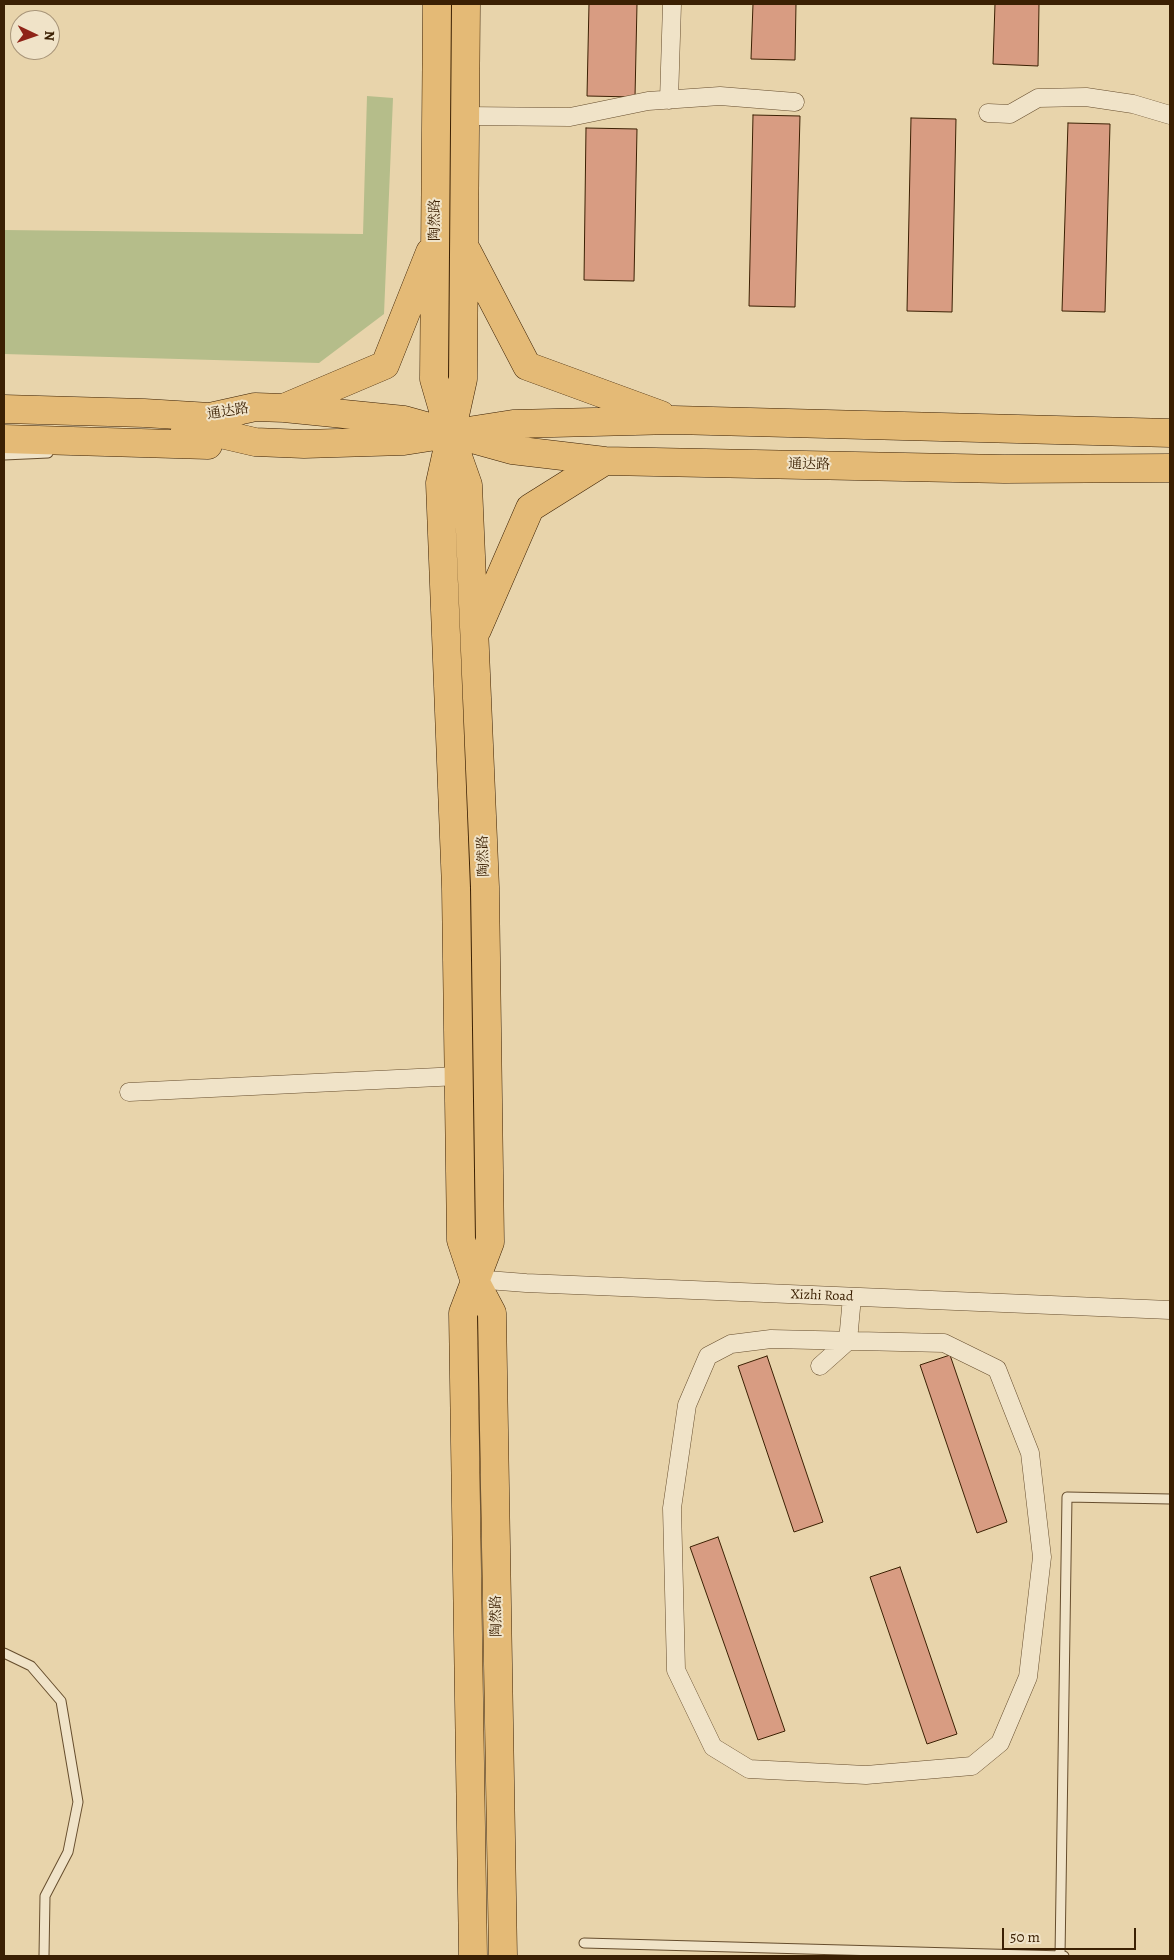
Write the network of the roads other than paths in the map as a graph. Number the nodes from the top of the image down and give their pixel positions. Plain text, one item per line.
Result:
1 (437, 4) edge
2 (466, 4) edge
3 (672, 4) edge
4 (669, 100) junction
5 (795, 102) dead end
6 (988, 112) dead end
7 (1170, 115) edge
8 (466, 116) junction
9 (436, 236) junction
10 (464, 247) junction
11 (4, 394) edge
12 (255, 407) junction
13 (284, 408) junction
14 (4, 409) edge
15 (674, 420) junction
16 (4, 427) edge
17 (1170, 433) edge
18 (450, 434) junction
19 (4, 439) edge
20 (255, 442) junction
21 (207, 445) junction
22 (91, 451) dead end
23 (53, 453) dead end
24 (4, 455) edge
25 (605, 461) junction
26 (1170, 468) edge
27 (474, 636) junction
28 (459, 1076) junction
29 (129, 1092) dead end
30 (474, 1279) junction
31 (852, 1297) junction
32 (1170, 1310) edge
33 (848, 1342) junction
34 (820, 1366) dead end
35 (1170, 1499) edge
36 (4, 1653) edge
37 (584, 1943) dead end
38 (839, 1953) edge
39 (44, 1956) edge
40 (473, 1956) edge
41 (503, 1956) edge
42 (1060, 1956) edge
43 (1064, 1956) edge

1 - 9 main road, 陶然路
2 - 8 main road, 陶然路
3 - 4 street
4 - 5 street
4 - 8 street
6 - 7 street
8 - 10 main road, 陶然路
9 - 13 main road
9 - 18 main road, 陶然路
10 - 15 main road
10 - 18 main road, 陶然路
11 - 12 main road
12 - 13 main road, 通达路
12 - 14 main road, 通达路
13 - 18 main road, 通达路
15 - 17 main road, 通达路
15 - 18 main road, 通达路
16 - 20 main road, 通达路
18 - 20 main road, 通达路
18 - 25 main road, 通达路
18 - 27 main road, 陶然路
18 - 28 main road, 陶然路
19 - 21 main road
20 - 21 main road
21 - 22 lane
23 - 24 lane
25 - 26 main road, 通达路
25 - 27 main road
27 - 30 main road, 陶然路
28 - 29 street
28 - 30 main road, 陶然路
30 - 31 street, Xizhi Road
30 - 40 main road, 陶然路
30 - 41 main road, 陶然路
31 - 32 street, Xizhi Road
31 - 33 street
33 - 33 street
33 - 34 street
35 - 42 lane
36 - 39 lane
37 - 38 lane
38 - 42 lane
42 - 43 lane

